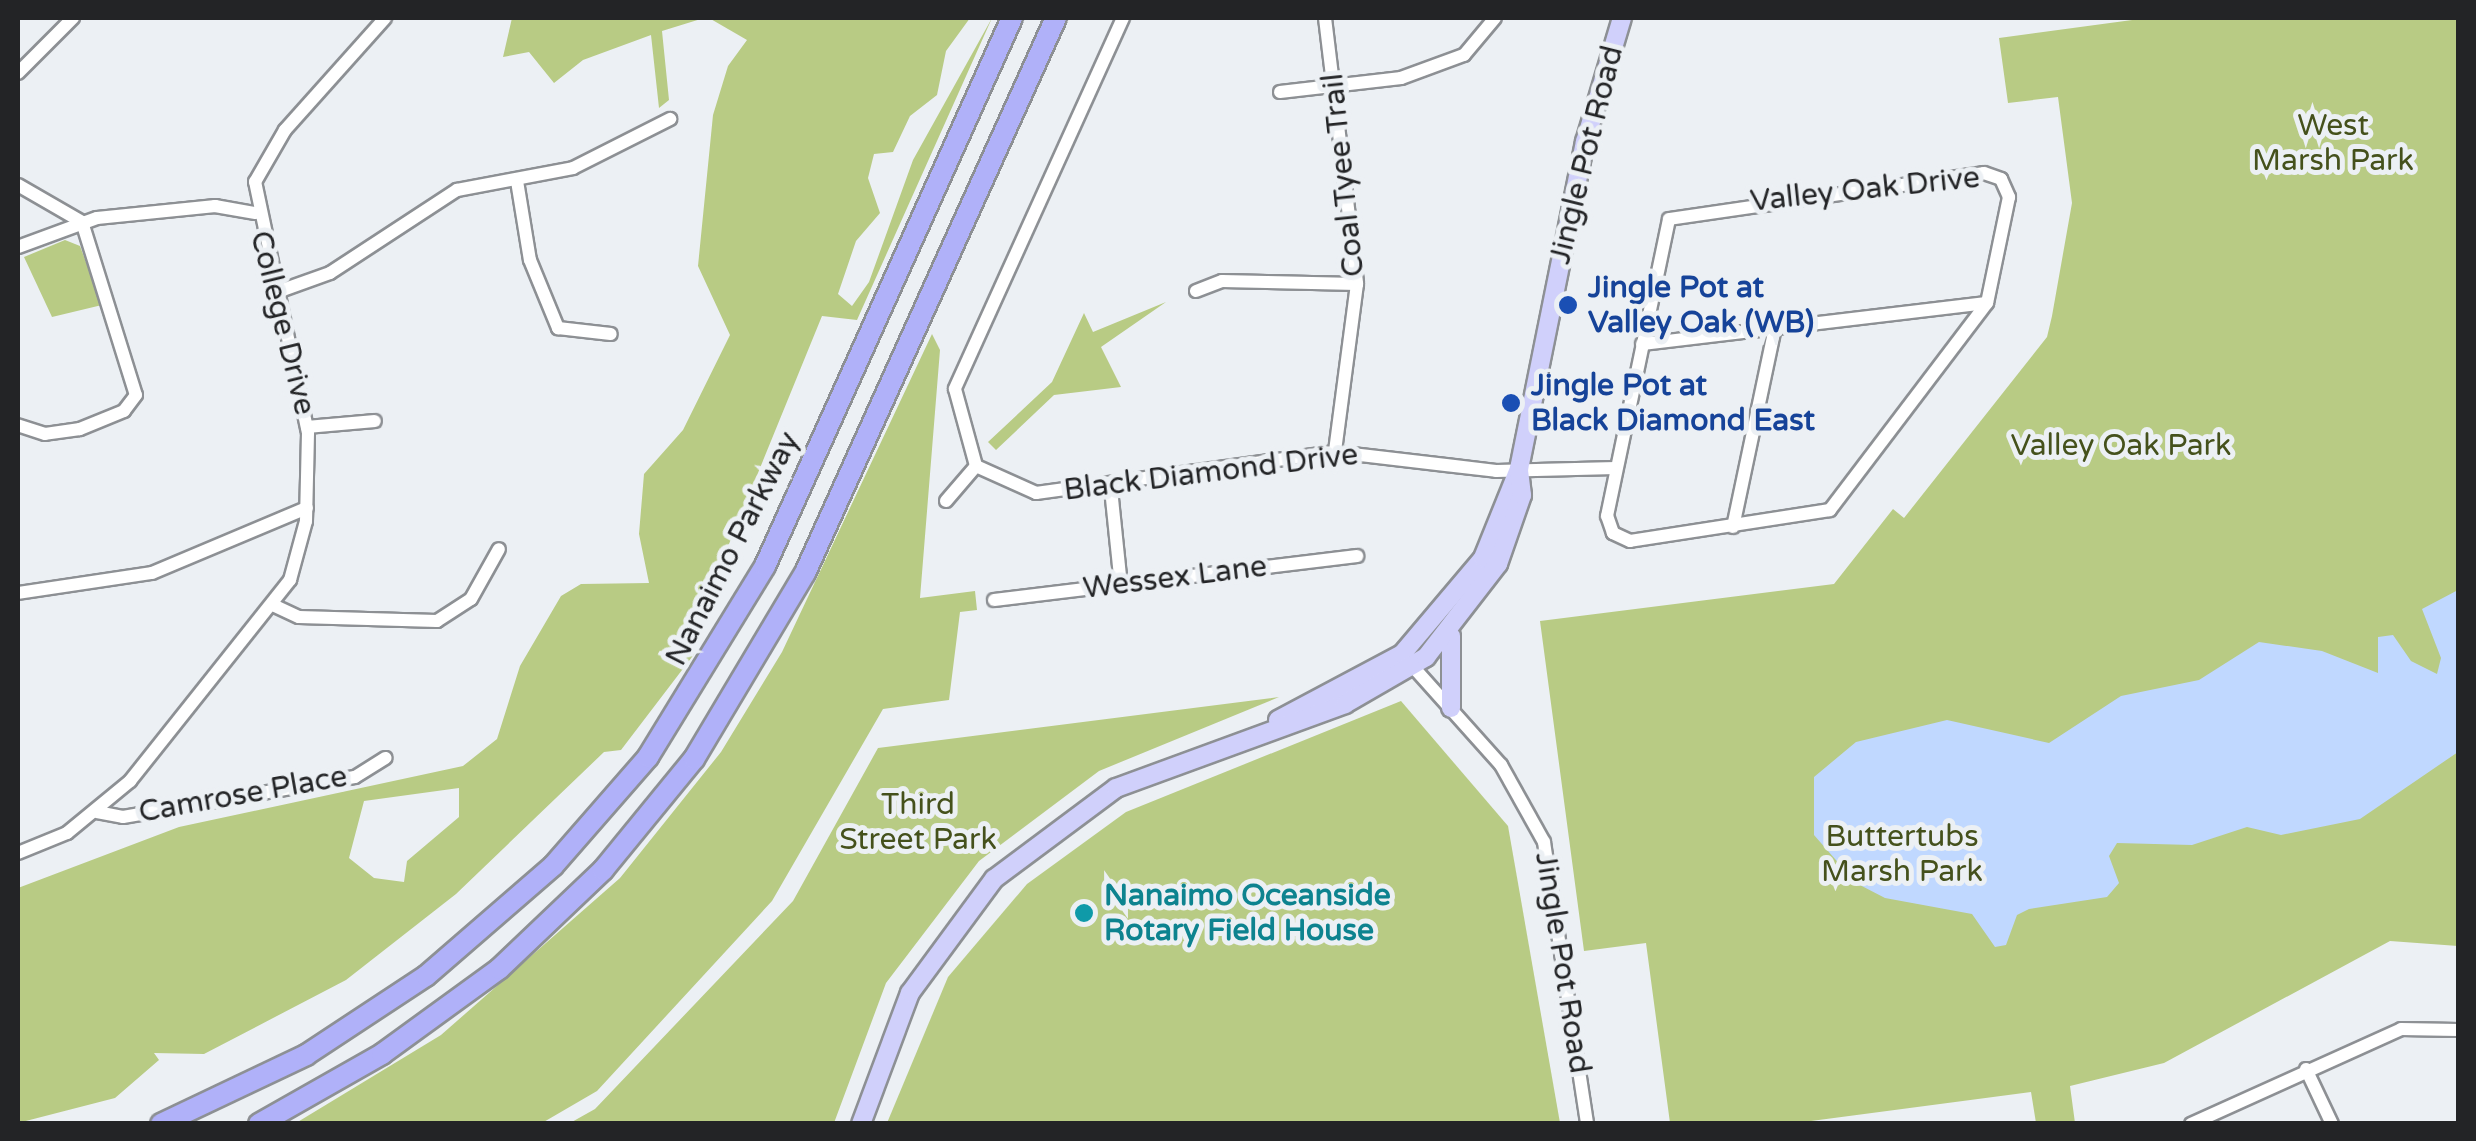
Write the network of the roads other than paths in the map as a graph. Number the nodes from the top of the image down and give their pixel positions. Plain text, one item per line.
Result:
1 (73, 18) edge
2 (385, 18) edge
3 (1012, 18) edge
4 (1056, 18) edge
5 (1123, 18) edge
6 (1325, 18) edge
7 (1495, 18) edge
8 (1622, 18) edge
9 (18, 74) edge
10 (1334, 85) junction
11 (1280, 92) dead end
12 (670, 119) dead end
13 (517, 181) junction
14 (18, 185) edge
15 (255, 213) junction
16 (82, 222) junction
17 (18, 247) edge
18 (1358, 284) junction
19 (1196, 290) dead end
20 (277, 292) junction
21 (1987, 304) junction
22 (1775, 328) junction
23 (610, 334) dead end
24 (1642, 344) junction
25 (375, 420) dead end
26 (18, 426) edge
27 (307, 427) junction
28 (1335, 452) junction
29 (976, 466) junction
30 (1616, 468) junction
31 (1519, 469) junction
32 (1112, 489) junction
33 (946, 501) dead end
34 (307, 508) junction
35 (1733, 527) junction
36 (499, 549) dead end
37 (1357, 556) dead end
38 (1121, 585) junction
39 (18, 592) edge
40 (994, 600) dead end
41 (275, 606) junction
42 (1453, 630) junction
43 (1408, 661) junction
44 (1451, 708) junction
45 (385, 758) dead end
46 (97, 812) junction
47 (18, 854) edge
48 (2458, 1030) edge
49 (2306, 1070) junction
50 (162, 1124) edge
51 (259, 1124) edge
52 (861, 1124) edge
53 (1587, 1124) edge
54 (2191, 1124) edge
55 (2332, 1124) edge

1 - 9 street
2 - 15 street, College Drive
3 - 50 highway, Nanaimo Parkway
4 - 51 highway
5 - 29 street
6 - 10 street, Coal Tyee Trail
7 - 10 street
8 - 31 main road, Jingle Pot Road
10 - 11 street
10 - 18 street, Coal Tyee Trail
12 - 13 street
13 - 20 street
13 - 23 street
14 - 16 street
15 - 16 street
15 - 20 street, College Drive
16 - 17 street
16 - 26 street
18 - 19 street
18 - 28 street, Coal Tyee Trail
20 - 27 street, College Drive
21 - 22 street
21 - 24 street, Valley Oak Drive
21 - 35 street, Valley Oak Drive
22 - 24 street
22 - 35 street
24 - 30 street, Valley Oak Drive
25 - 27 street
27 - 34 street, College Drive
28 - 31 street, Black Diamond Drive
28 - 32 street, Black Diamond Drive
29 - 32 street, Black Diamond Drive
29 - 33 street
30 - 31 street
30 - 35 street, Valley Oak Drive
31 - 42 main road, Jingle Pot Road
31 - 43 main road, Jingle Pot Road
32 - 38 street
34 - 39 street
34 - 41 street, College Drive
36 - 41 street
37 - 38 street, Wessex Lane
38 - 40 street, Wessex Lane
41 - 46 street, College Drive
42 - 43 main road, Jingle Pot Road
42 - 44 main road
43 - 44 street, Jingle Pot Road
43 - 52 main road
44 - 53 street, Jingle Pot Road
45 - 46 street, Camrose Place
46 - 47 street, College Drive
48 - 49 street
49 - 54 street
49 - 55 street

